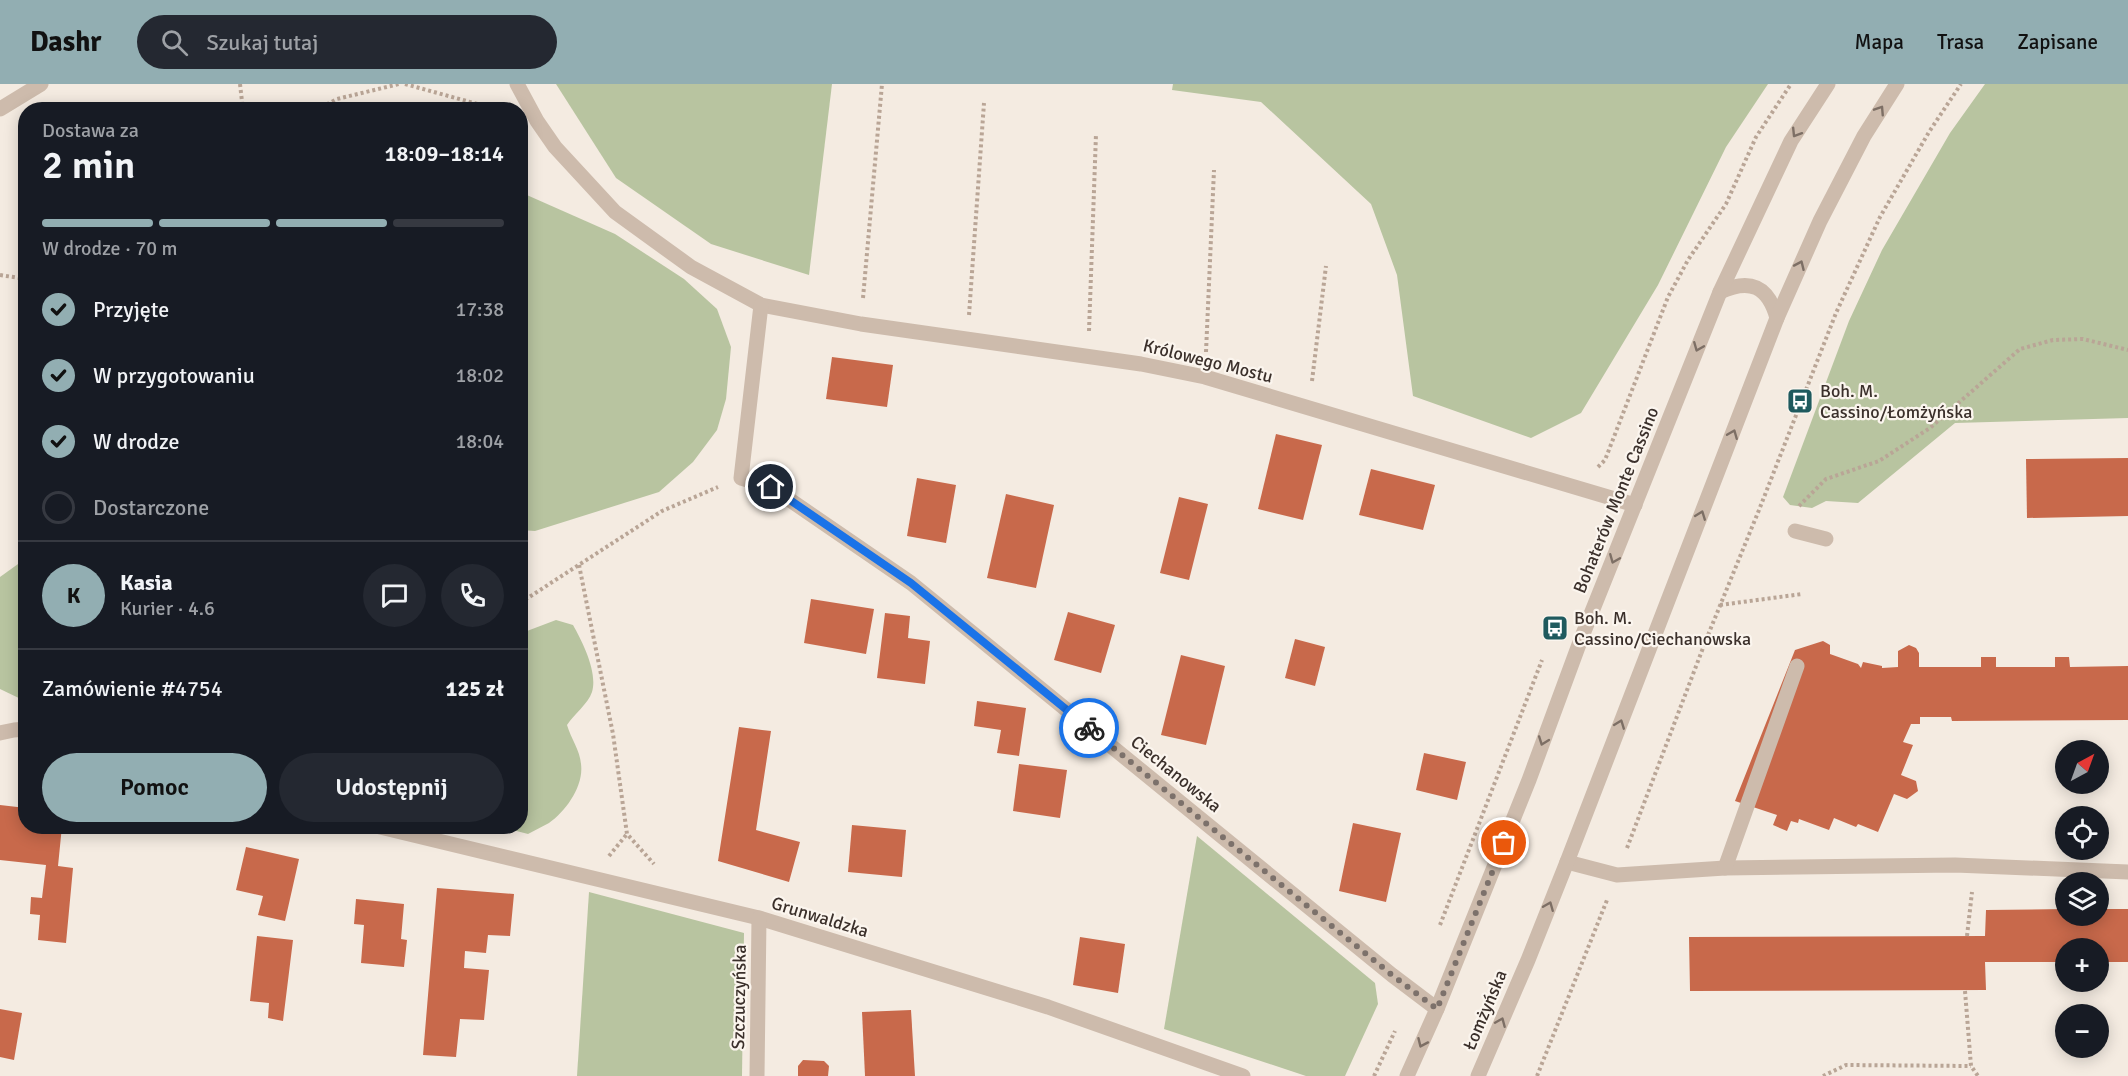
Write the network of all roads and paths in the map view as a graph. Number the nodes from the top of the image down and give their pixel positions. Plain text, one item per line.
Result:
1 (41, 84) edge
2 (240, 84) edge
3 (399, 84) edge
4 (405, 84) edge
5 (518, 84) edge
6 (882, 84) edge
7 (1791, 84) edge
8 (1828, 84) edge
9 (1897, 84) edge
10 (1961, 84) edge
11 (242, 102) edge
12 (331, 102) edge
13 (470, 102) edge
14 (527, 102) edge
15 (528, 103) edge
16 (984, 103) dead end
17 (0, 109) edge
18 (1096, 134) dead end
19 (1214, 170) dead end
20 (1326, 266) dead end
21 (0, 274) edge
22 (18, 277) edge
23 (1720, 292) junction
24 (761, 305) junction
25 (1777, 318) junction
26 (861, 324) junction
27 (967, 340) junction
28 (2128, 350) edge
29 (1088, 357) junction
30 (1205, 377) junction
31 (1308, 408) junction
32 (741, 478) junction
33 (1582, 487) junction
34 (1635, 505) junction
35 (1798, 507) dead end
36 (1795, 531) dead end
37 (1826, 539) dead end
38 (579, 565) junction
39 (1802, 594) dead end
40 (528, 598) edge
41 (1720, 605) junction
42 (1546, 649) dead end
43 (1797, 666) dead end
44 (18, 730) edge
45 (0, 733) edge
46 (409, 834) edge
47 (1567, 862) junction
48 (657, 867) dead end
49 (1974, 867) junction
50 (1725, 868) junction
51 (2128, 872) edge
52 (1617, 875) junction
53 (759, 918) junction
54 (1437, 933) dead end
55 (1967, 936) dead end
56 (1965, 991) dead end
57 (1437, 1009) junction
58 (1397, 1028) dead end
59 (1971, 1066) junction
60 (757, 1076) edge
61 (1244, 1076) edge
62 (1374, 1076) edge
63 (1407, 1076) edge
64 (1478, 1076) edge
65 (1537, 1076) edge
66 (1823, 1076) edge
67 (1978, 1076) edge

1 - 17 street
2 - 11 path
3 - 12 path
4 - 13 path
5 - 14 street, Królowego Mostu
6 - 26 path
7 - 33 path
8 -> 23 street, Bohaterów Monte Cassino
25 -> 9 street
10 - 41 path
15 - 24 street, Królowego Mostu
16 - 27 path
18 - 29 path
19 - 30 path
20 - 31 path
21 - 22 path
23 - 25 street
23 -> 34 street, Bohaterów Monte Cassino
24 - 26 street, Królowego Mostu
24 - 32 street
47 -> 25 street
26 - 27 street, Królowego Mostu
27 - 29 street, Królowego Mostu
28 - 35 path
29 - 30 street, Królowego Mostu
30 - 31 street, Królowego Mostu
31 - 33 street, Królowego Mostu
32 - 38 path
32 - 57 street, Ciechanowska
33 - 34 street, Królowego Mostu
34 -> 57 street, Bohaterów Monte Cassino
36 - 37 street
38 - 40 path
38 - 48 path
39 - 41 path
41 - 52 path
42 - 54 path
43 - 50 street
44 - 45 street
46 - 53 street, Grunwaldzka
47 - 52 street
64 -> 47 street, Łomżyńska
49 - 50 street
49 - 51 street
49 - 55 path
50 - 52 street
52 - 65 path
53 - 60 street, Szczuczyńska
53 - 61 street, Grunwaldzka
56 - 59 path
57 -> 63 street
58 - 62 path
59 - 66 path
59 - 67 path

